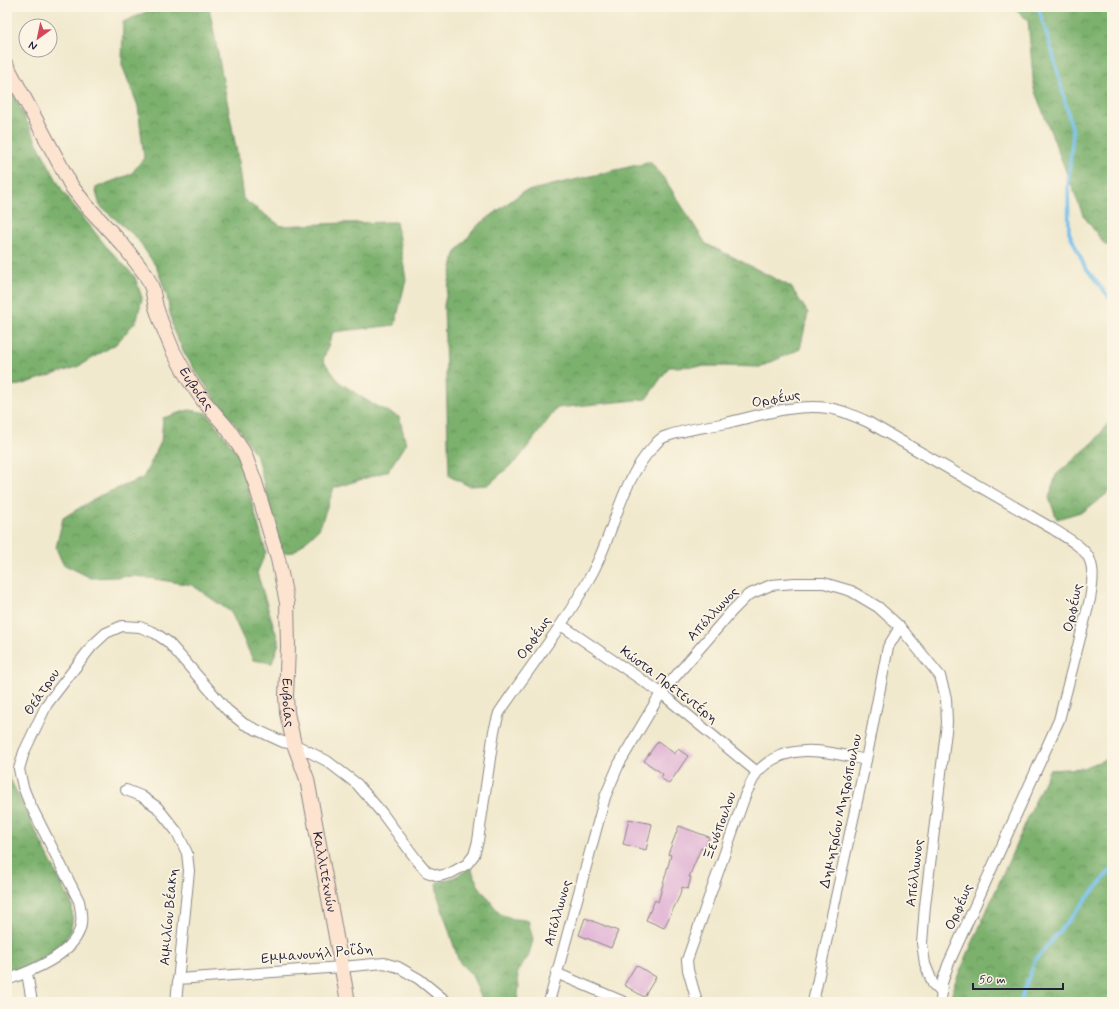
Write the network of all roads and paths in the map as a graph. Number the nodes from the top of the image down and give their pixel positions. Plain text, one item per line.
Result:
1 (7, 66) edge
2 (561, 625) junction
3 (900, 627) junction
4 (661, 693) junction
5 (294, 744) junction
6 (866, 760) junction
7 (757, 772) junction
8 (126, 790) dead end
9 (342, 968) junction
10 (27, 973) junction
11 (556, 973) junction
12 (178, 979) junction
13 (7, 980) edge
14 (942, 998) edge
15 (32, 1002) edge
16 (176, 1002) edge
17 (348, 1002) edge
18 (447, 1002) edge
19 (549, 1002) edge
20 (624, 1002) edge
21 (697, 1002) edge
22 (813, 1002) edge

1 - 5 street, Ευβοίας
2 - 4 street, Κώστα Πρετεντέρη
2 - 5 street, Ορφέως
2 - 14 street, Ορφέως
3 - 4 street, Απόλλωνος
3 - 6 street, Δημητρίου Μητρόπουλου
3 - 14 street, Απόλλωνος
4 - 7 street, Κώστα Πρετεντέρη
4 - 11 street, Απόλλωνος
5 - 9 street, Καλλιτεχνών
5 - 10 street, Θεάτρου
6 - 7 street, Ξενόπουλου
6 - 22 street, Δημητρίου Μητρόπουλου
7 - 21 street, Ξενόπουλου
8 - 12 street, Αιμιλίου Βέακη
9 - 12 street, Εμμανουήλ Ροΐδη
9 - 17 street, Καλλιτεχνών
9 - 18 street, Εμμανουήλ Ροΐδη
10 - 13 street, Θεάτρου
10 - 15 street
11 - 19 street, Απόλλωνος
11 - 20 street
12 - 16 street, Αιμιλίου Βέακη

